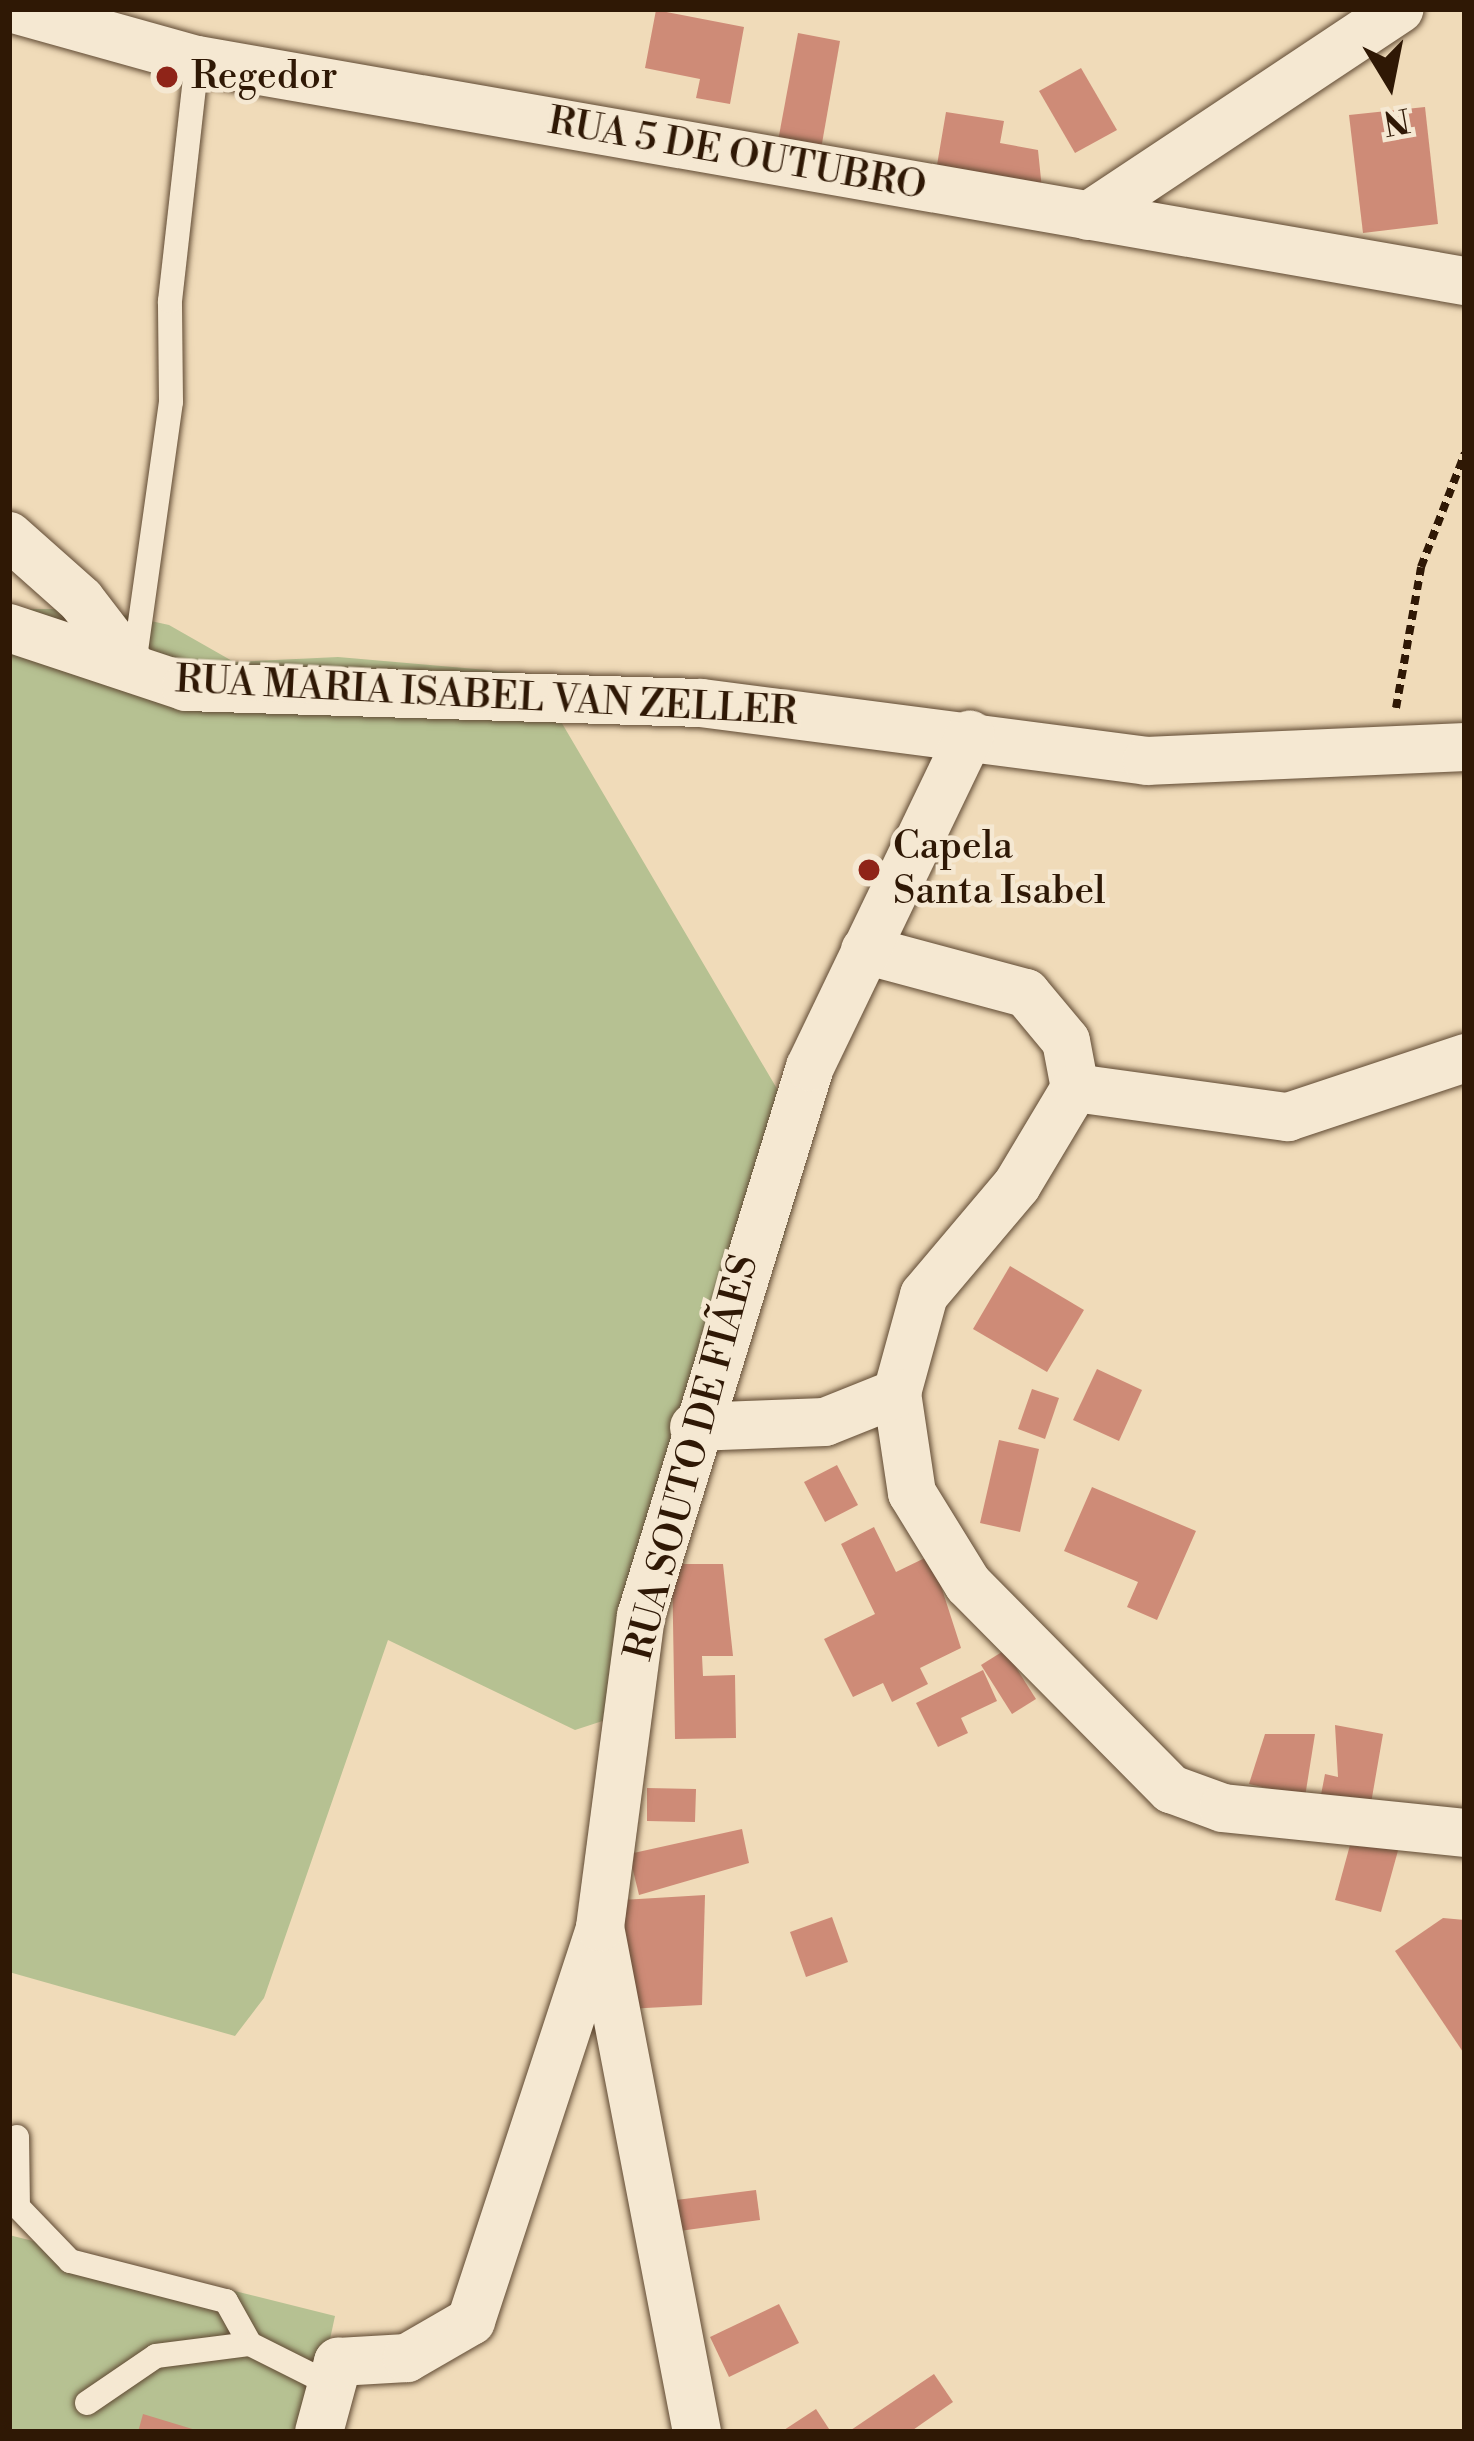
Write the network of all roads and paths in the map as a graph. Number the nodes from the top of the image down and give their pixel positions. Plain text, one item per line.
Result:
1 (14, 9) edge
2 (1399, 9) edge
3 (197, 60) junction
4 (1088, 216) junction
5 (1465, 281) edge
6 (1465, 453) edge
7 (9, 536) edge
8 (9, 628) edge
9 (134, 669) junction
10 (970, 735) junction
11 (1465, 747) edge
12 (1388, 750) junction
13 (865, 950) junction
14 (1465, 1058) edge
15 (1075, 1088) junction
16 (897, 1394) junction
17 (694, 1427) junction
18 (1465, 1833) edge
19 (600, 1927) junction
20 (17, 2137) dead end
21 (250, 2344) junction
22 (335, 2374) junction
23 (86, 2403) dead end
24 (320, 2432) edge
25 (697, 2432) edge

1 - 3 street, RUA 5 DE OUTUBRO
2 - 4 street
3 - 4 street, RUA 5 DE OUTUBRO
3 - 9 lane
4 - 5 street, RUA 5 DE OUTUBRO
6 - 12 path
7 - 9 street
8 - 9 street, RUA MARIA ISABEL VAN ZELLER
9 - 10 street, RUA MARIA ISABEL VAN ZELLER
10 - 12 street, RUA MARIA ISABEL VAN ZELLER
10 - 13 street, RUA SOUTO DE FIÃES
11 - 12 street, RUA MARIA ISABEL VAN ZELLER
13 - 15 street
13 - 17 street, RUA SOUTO DE FIÃES
14 - 15 street
15 - 16 street
16 - 17 street
16 - 18 street
17 - 19 street, RUA SOUTO DE FIÃES
19 - 22 street
19 - 25 street, RUA SOUTO DE FIÃES
20 - 21 lane
21 - 22 lane
21 - 23 lane
22 - 24 street

